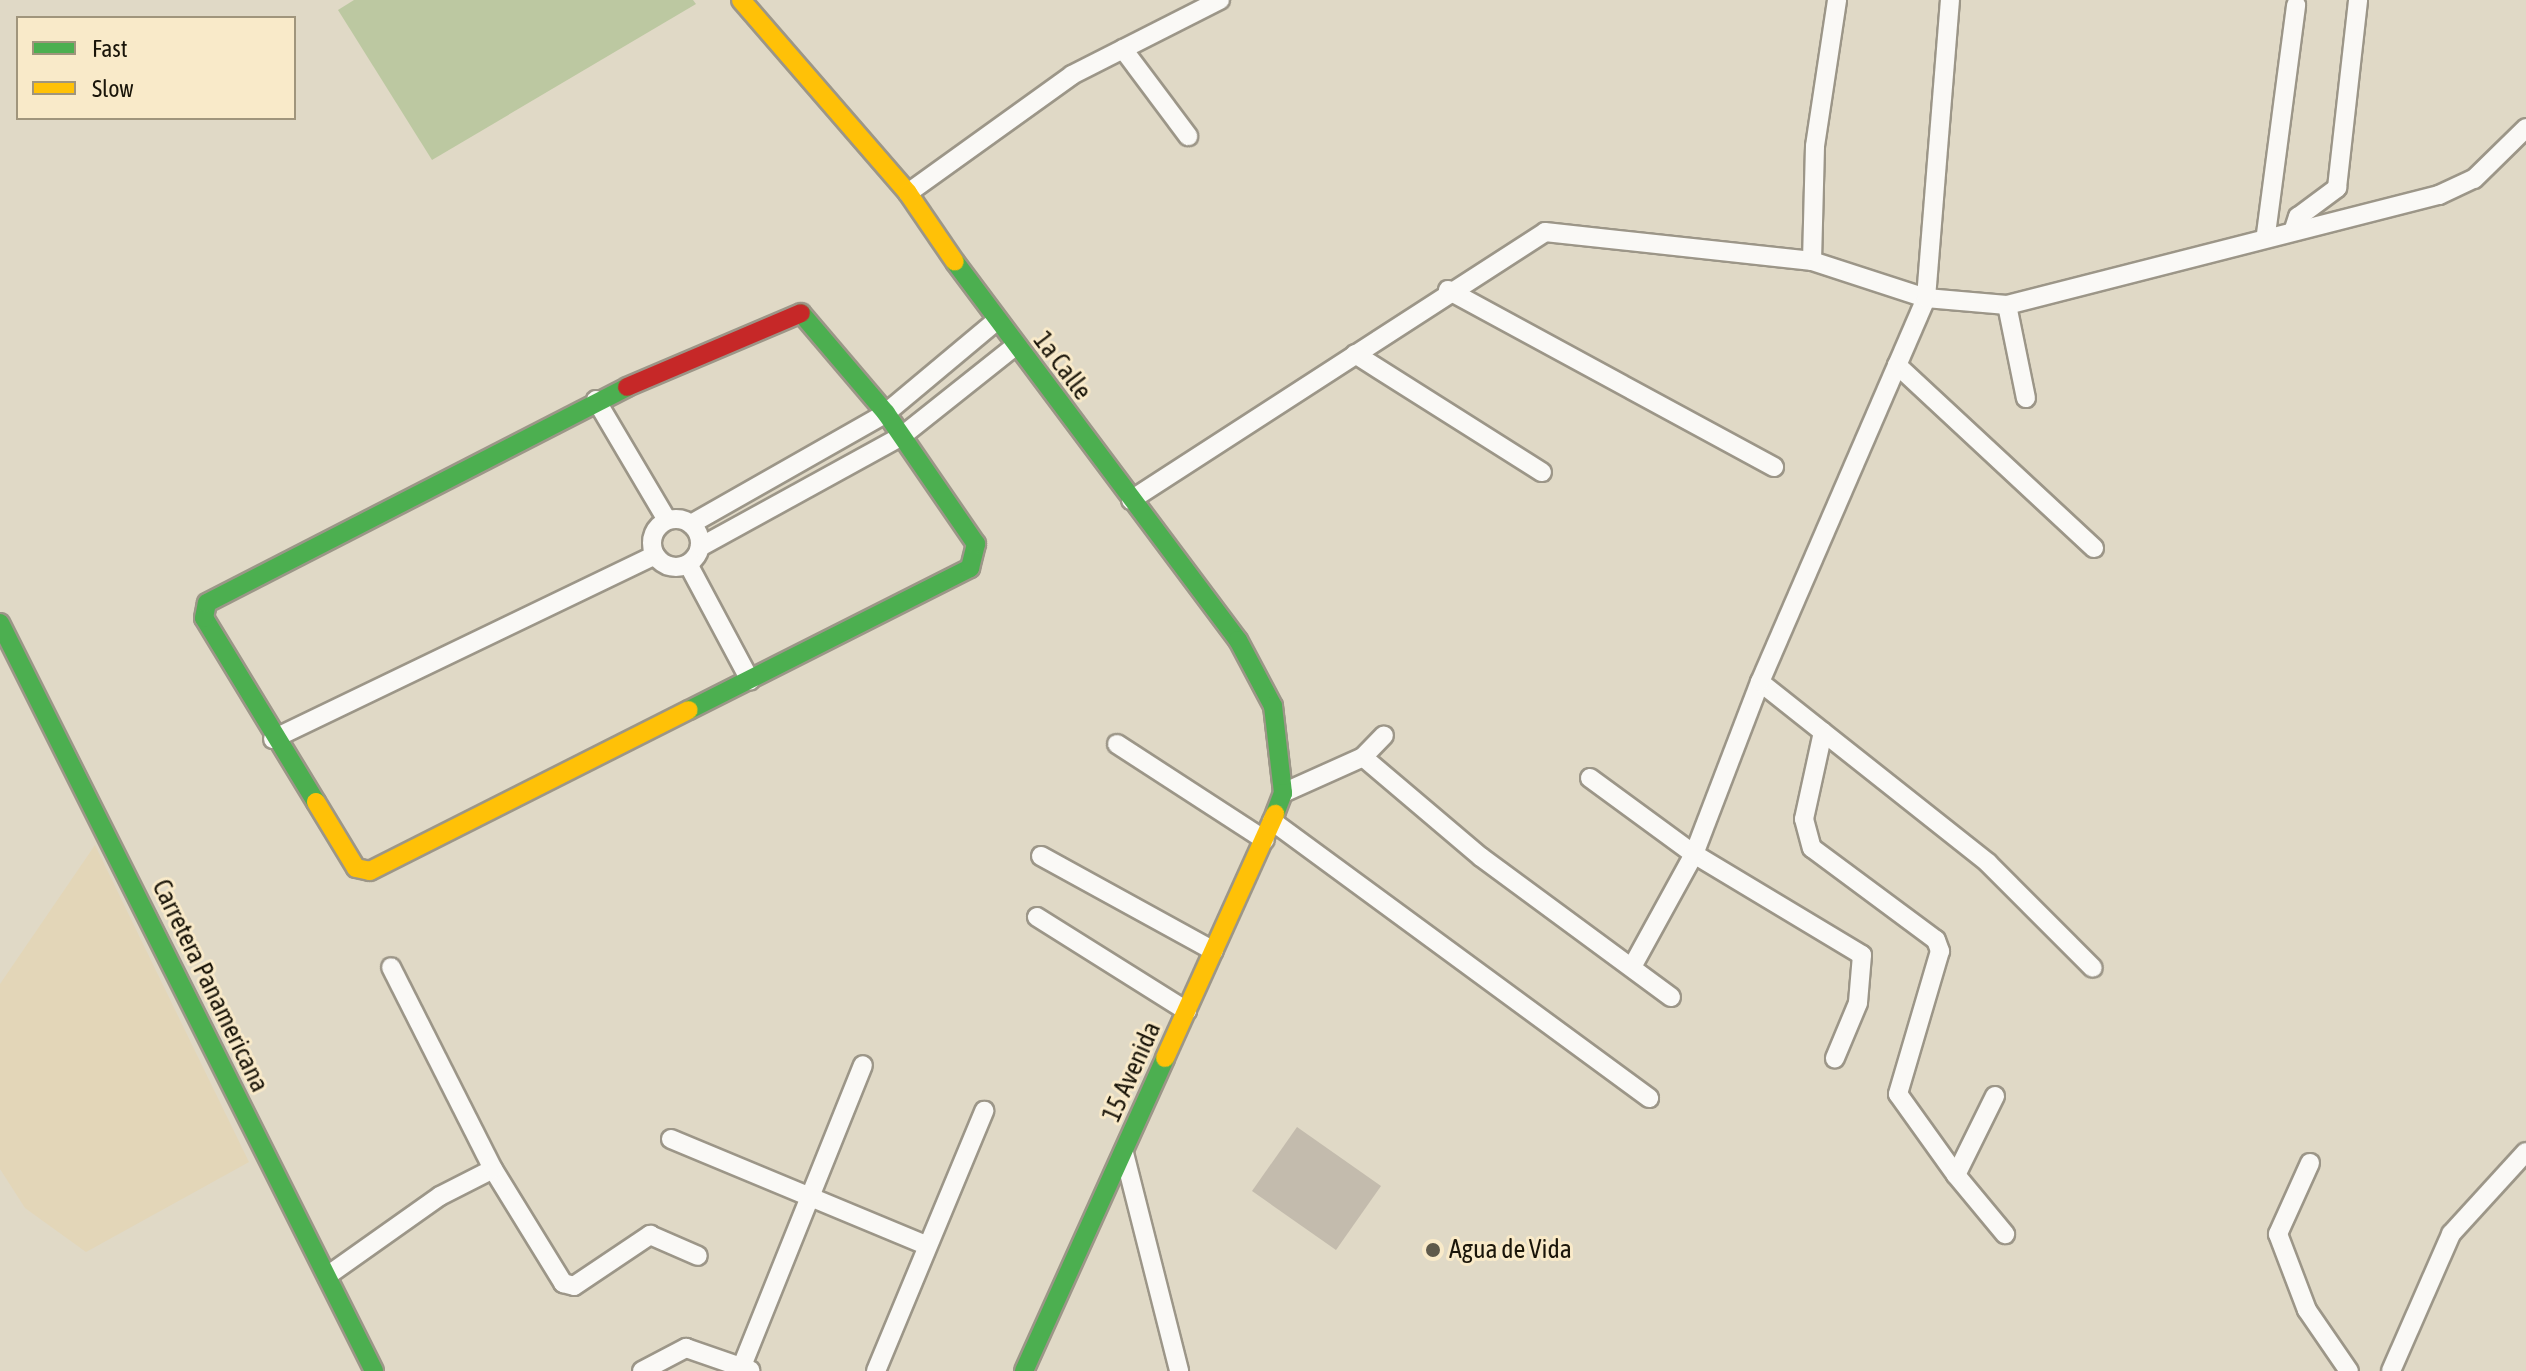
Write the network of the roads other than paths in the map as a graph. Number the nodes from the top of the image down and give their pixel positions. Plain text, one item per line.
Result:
1 (741, 0) edge
2 (1220, 0) edge
3 (1837, 0) edge
4 (1950, 0) edge
5 (2358, 0) edge
6 (2296, 5) dead end
7 (1123, 49) junction
8 (2526, 128) edge
9 (1188, 136) dead end
10 (908, 193) junction
11 (2294, 229) junction
12 (2266, 234) junction
13 (1812, 261) junction
14 (1448, 290) junction
15 (1926, 298) junction
16 (2007, 305) junction
17 (996, 321) junction
18 (1014, 347) junction
19 (1355, 354) junction
20 (1897, 365) junction
21 (2026, 398) dead end
22 (596, 400) junction
23 (886, 413) junction
24 (902, 436) junction
25 (1774, 467) dead end
26 (1542, 472) dead end
27 (1131, 500) junction
28 (667, 520) junction
29 (691, 524) junction
30 (700, 547) junction
31 (2094, 548) dead end
32 (655, 555) junction
33 (688, 564) junction
34 (0, 623) edge
35 (750, 680) junction
36 (1760, 682) junction
37 (1823, 732) junction
38 (1384, 735) dead end
39 (273, 739) junction
40 (1117, 744) dead end
41 (1363, 757) junction
42 (1590, 778) dead end
43 (1283, 793) junction
44 (1272, 821) junction
45 (1265, 840) junction
46 (1694, 854) junction
47 (1041, 856) dead end
48 (1037, 917) dead end
49 (1214, 951) junction
50 (391, 967) dead end
51 (1632, 967) junction
52 (2093, 968) dead end
53 (1671, 997) dead end
54 (1187, 1011) junction
55 (1835, 1058) dead end
56 (863, 1065) dead end
57 (1995, 1096) dead end
58 (1649, 1098) dead end
59 (984, 1111) dead end
60 (671, 1139) dead end
61 (2526, 1152) edge
62 (1124, 1153) junction
63 (2310, 1163) dead end
64 (493, 1169) junction
65 (1956, 1175) junction
66 (813, 1194) junction
67 (2005, 1234) dead end
68 (926, 1245) junction
69 (698, 1256) dead end
70 (327, 1276) junction
71 (747, 1369) edge
72 (374, 1371) edge
73 (642, 1371) edge
74 (876, 1371) edge
75 (1024, 1371) edge
76 (1179, 1371) edge
77 (2349, 1371) edge
78 (2391, 1371) edge

1 - 10 street, 1a Calle
2 - 7 street
3 - 13 street
4 - 15 street
5 - 11 street
6 - 12 street
7 - 9 street
7 - 10 street
8 - 11 street
10 - 17 street, 1a Calle
11 - 12 street
12 - 16 street
13 - 14 street
13 - 15 street
14 - 19 street
14 - 25 street
15 - 16 street
15 - 20 street
16 - 21 street
17 - 18 street, 1a Calle
17 - 23 street
18 - 24 street
18 - 27 street, 1a Calle
19 - 26 street
19 - 27 street
20 - 31 street
20 - 36 street
22 - 23 street
22 - 28 street
22 - 39 street
23 - 24 street
23 - 29 street
24 - 30 street
24 - 35 street
27 - 43 street, 1a Calle
28 - 29 street
28 - 32 street
29 - 30 street
30 - 33 street
32 - 33 street
32 - 39 street
33 - 35 street
34 - 70 street, Carretera Panamericana
35 - 39 street
36 - 37 street
36 - 46 street
37 - 52 street
37 - 65 street
38 - 41 street
40 - 45 street
41 - 43 street
41 - 51 street
42 - 46 street
43 - 44 street, 15 Avenida
44 - 45 street, 15 Avenida
44 - 58 street
45 - 49 street, 15 Avenida
46 - 51 street
46 - 55 street
47 - 49 street
48 - 54 street
49 - 54 street, 15 Avenida
50 - 64 street
51 - 53 street
54 - 62 street, 15 Avenida
56 - 66 street
57 - 65 street
59 - 68 street
60 - 66 street
61 - 78 street
62 - 75 street, 15 Avenida
62 - 76 street
63 - 77 street
64 - 69 street
64 - 70 street
65 - 67 street
66 - 68 street
66 - 71 street
68 - 74 street
70 - 72 street, Carretera Panamericana
71 - 73 street

